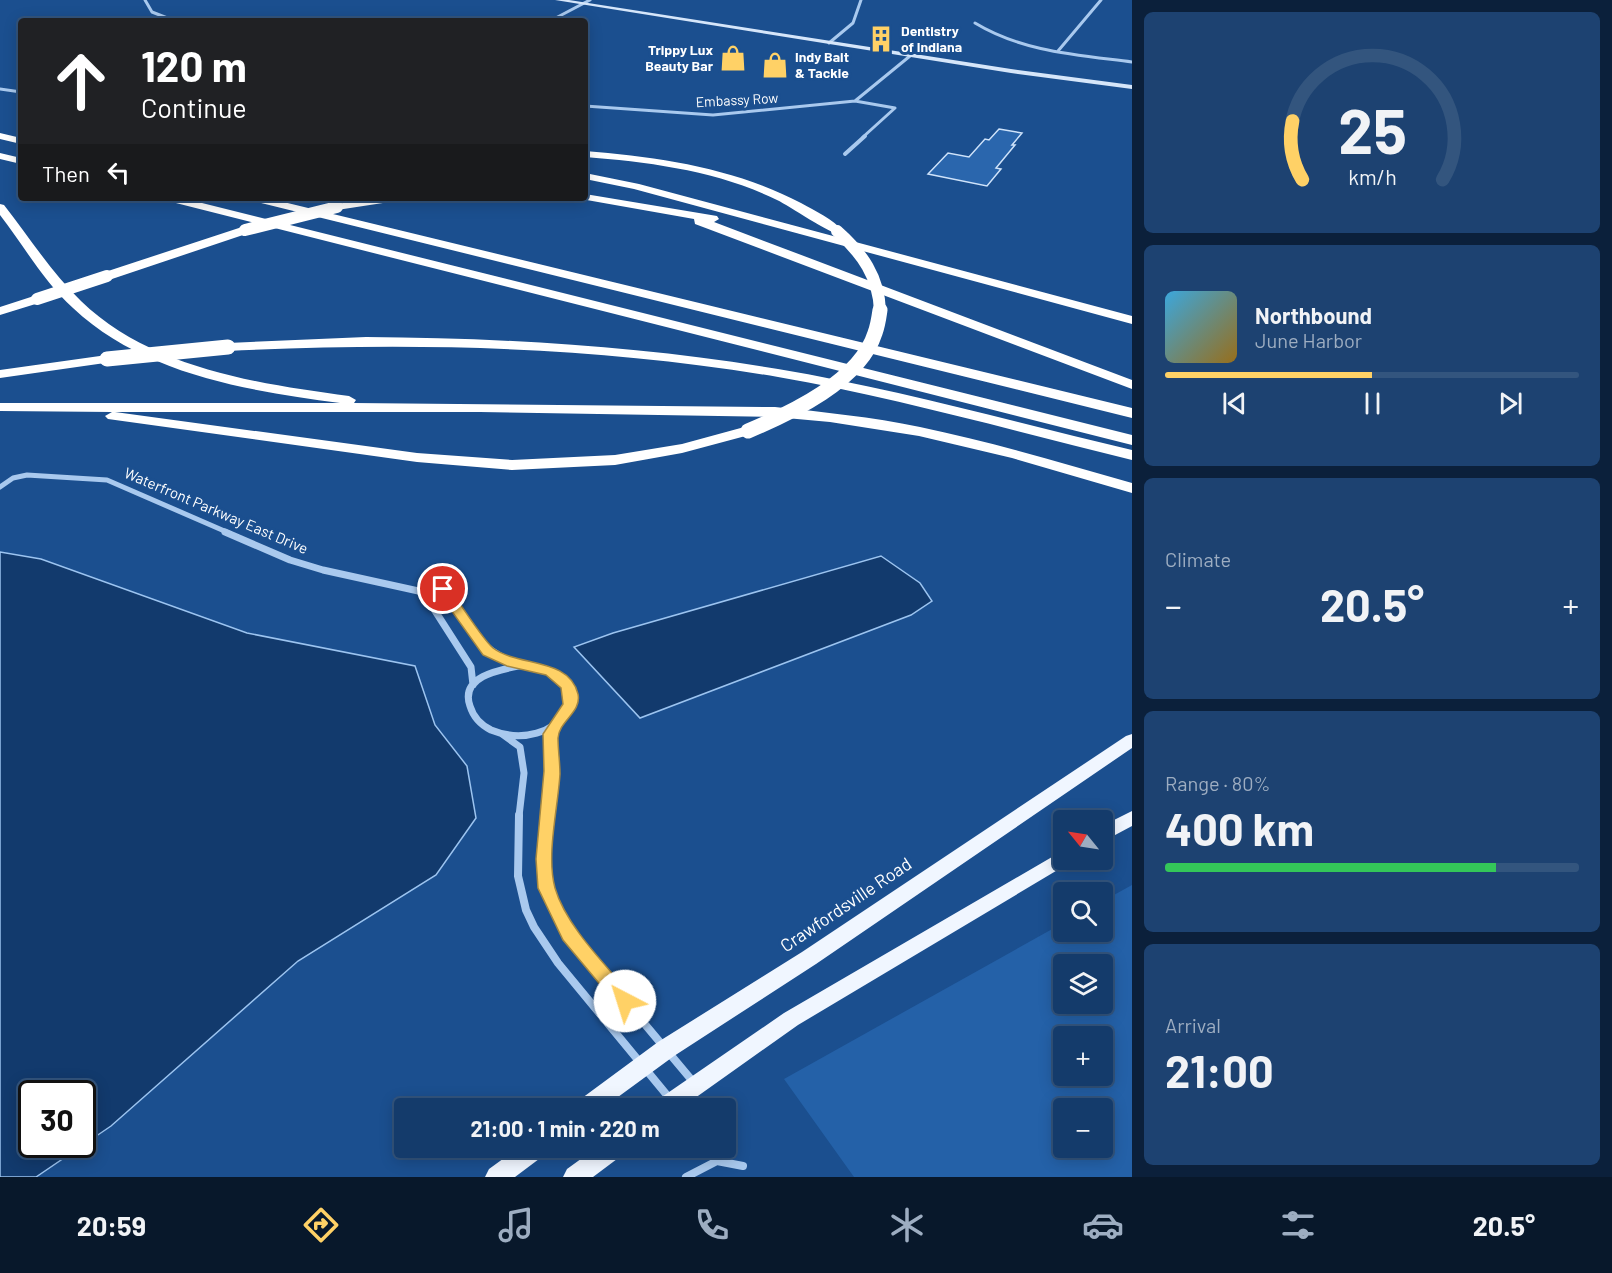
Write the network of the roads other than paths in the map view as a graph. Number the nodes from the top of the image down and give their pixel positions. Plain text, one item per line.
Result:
1 (145, 0) edge
2 (558, 0) edge
3 (590, 0) edge
4 (861, 0) edge
5 (1101, 0) edge
6 (583, 4) junction
7 (166, 18) edge
8 (556, 18) edge
9 (975, 22) dead end
10 (830, 43) junction
11 (1058, 51) junction
12 (910, 56) junction
13 (1132, 62) edge
14 (1098, 85) junction
15 (1132, 87) edge
16 (0, 89) edge
17 (18, 92) edge
18 (1132, 92) edge
19 (855, 101) junction
20 (588, 106) edge
21 (0, 128) edge
22 (18, 132) edge
23 (0, 136) edge
24 (18, 140) edge
25 (588, 154) edge
26 (845, 154) dead end
27 (0, 156) edge
28 (18, 160) edge
29 (588, 177) edge
30 (588, 197) edge
31 (180, 201) edge
32 (265, 201) edge
33 (376, 201) edge
34 (0, 207) edge
35 (658, 209) junction
36 (0, 311) edge
37 (1132, 321) edge
38 (0, 374) edge
39 (1132, 385) edge
40 (0, 408) edge
41 (480, 408) junction
42 (1132, 412) edge
43 (1132, 440) edge
44 (1132, 455) edge
45 (0, 487) edge
46 (1132, 488) edge
47 (443, 589) dead end
48 (432, 591) dead end
49 (423, 592) junction
50 (524, 665) junction
51 (473, 685) junction
52 (557, 724) junction
53 (502, 734) junction
54 (1132, 741) edge
55 (1132, 818) edge
56 (1113, 829) edge
57 (1053, 863) edge
58 (666, 1049) junction
59 (642, 1066) junction
60 (695, 1084) junction
61 (599, 1098) edge
62 (663, 1098) edge
63 (677, 1098) edge
64 (522, 1158) edge
65 (600, 1158) edge
66 (743, 1166) dead end
67 (497, 1177) edge
68 (575, 1177) edge
69 (686, 1177) edge

1 - 7 street
2 - 6 street
3 - 6 street
4 - 10 street
5 - 11 street
6 - 8 street
6 - 10 street
9 - 11 street
10 - 12 street
11 - 13 street
12 - 14 street
12 - 19 street
14 - 15 street
14 - 18 street
16 - 17 street
19 - 20 street, Embassy Row
19 - 26 street, Embassy Row
21 - 22 highway
23 - 24 highway
25 - 40 highway, bridge
27 - 28 highway
29 - 37 highway
30 - 35 highway
31 - 43 highway
32 - 42 highway
33 - 36 highway, bridge
34 - 41 highway
35 - 37 highway
35 - 39 highway
38 - 44 highway, bridge
40 - 41 highway
41 - 46 highway
45 - 49 street, Waterfront Parkway East Drive
47 - 50 street
48 - 49 street, Waterfront Parkway East Drive
49 - 51 street
50 - 51 street
50 - 52 street
51 - 53 street
52 - 53 street
52 - 58 street
53 - 59 street
54 - 58 main road, Crawfordsville Road
55 - 56 main road
57 - 60 main road
58 - 59 main road, Crawfordsville Road
58 - 60 street
59 - 61 main road, Crawfordsville Road
59 - 62 street
60 - 63 main road
64 - 67 main road
65 - 68 main road
66 - 69 street

